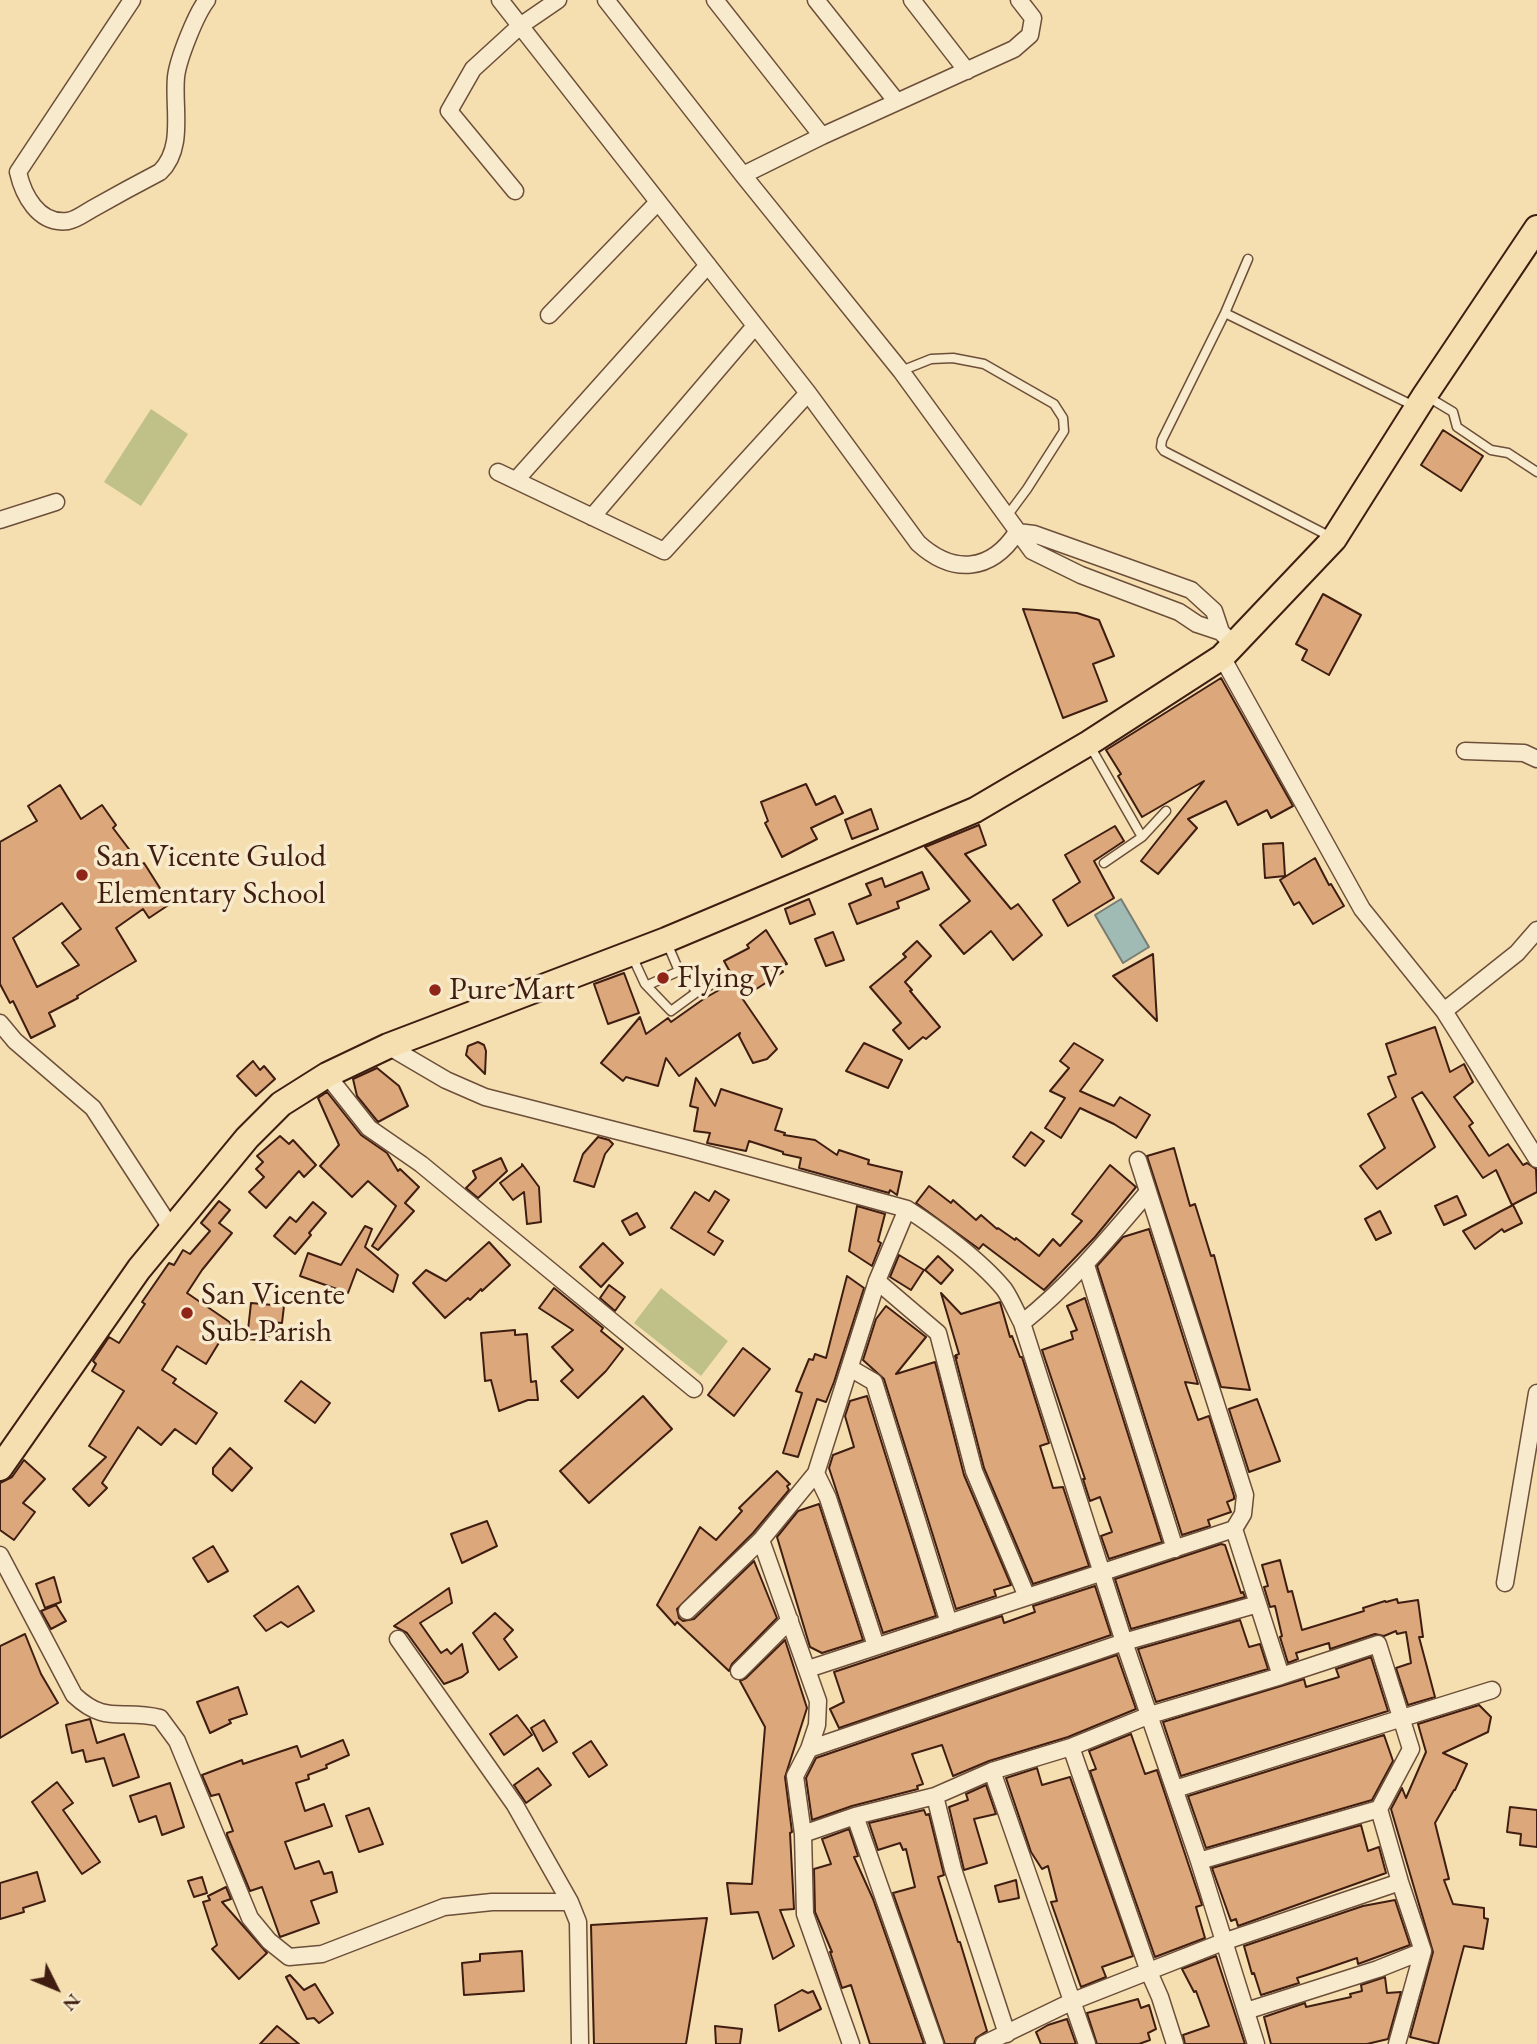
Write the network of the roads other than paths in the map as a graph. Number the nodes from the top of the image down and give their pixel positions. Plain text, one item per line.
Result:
1 (132, 0) edge
2 (207, 0) edge
3 (500, 0) edge
4 (558, 0) edge
5 (606, 0) edge
6 (715, 0) edge
7 (816, 0) edge
8 (912, 0) edge
9 (1019, 0) edge
10 (520, 26) junction
11 (967, 71) junction
12 (897, 102) junction
13 (822, 136) junction
14 (743, 175) junction
15 (515, 191) dead end
16 (658, 202) junction
17 (1537, 228) edge
18 (1248, 260) dead end
19 (708, 265) junction
20 (1225, 313) junction
21 (548, 315) dead end
22 (755, 326) junction
23 (901, 370) junction
24 (808, 393) junction
25 (1421, 401) junction
26 (498, 472) dead end
27 (1537, 472) edge
28 (516, 480) junction
29 (56, 502) dead end
30 (592, 517) junction
31 (1006, 518) junction
32 (0, 520) edge
33 (1017, 532) junction
34 (1334, 539) junction
35 (1226, 645) junction
36 (1089, 743) junction
37 (1465, 751) dead end
38 (1537, 759) edge
39 (1167, 811) dead end
40 (1142, 836) junction
41 (1104, 863) dead end
42 (1537, 930) edge
43 (666, 940) junction
44 (631, 954) junction
45 (679, 970) junction
46 (724, 978) dead end
47 (646, 985) junction
48 (696, 992) junction
49 (1444, 1011) junction
50 (0, 1023) edge
51 (388, 1046) junction
52 (327, 1075) junction
53 (1537, 1159) edge
54 (1138, 1160) dead end
55 (1148, 1192) junction
56 (907, 1209) junction
57 (171, 1228) junction
58 (1086, 1265) junction
59 (877, 1281) junction
60 (1022, 1323) junction
61 (850, 1368) junction
62 (694, 1389) dead end
63 (1537, 1393) edge
64 (0, 1468) edge
65 (816, 1473) junction
66 (1234, 1529) junction
67 (761, 1540) junction
68 (1175, 1549) junction
69 (0, 1555) edge
70 (1102, 1571) junction
71 (1505, 1583) dead end
72 (1027, 1597) junction
73 (1258, 1604) junction
74 (687, 1611) dead end
75 (790, 1620) junction
76 (949, 1623) junction
77 (398, 1639) dead end
78 (1124, 1642) junction
79 (876, 1647) junction
80 (808, 1669) junction
81 (739, 1671) dead end
82 (1281, 1676) junction
83 (1492, 1690) dead end
84 (1150, 1716) junction
85 (1401, 1720) junction
86 (1071, 1747) junction
87 (809, 1749) junction
88 (992, 1771) junction
89 (1175, 1789) junction
90 (935, 1796) junction
91 (1379, 1809) junction
92 (855, 1816) junction
93 (803, 1834) junction
94 (1199, 1861) junction
95 (1400, 1882) junction
96 (570, 1902) junction
97 (1223, 1942) junction
98 (1423, 1951) junction
99 (1149, 1972) junction
100 (1073, 2001) junction
101 (1246, 2011) junction
102 (1007, 2034) junction
103 (580, 2044) edge
104 (851, 2044) edge
105 (935, 2044) edge
106 (984, 2044) edge
107 (1087, 2044) edge
108 (1175, 2044) edge
109 (1256, 2044) edge
110 (1397, 2044) edge

1 - 2 street
3 - 10 street
4 - 10 street
5 - 14 street
6 - 13 street
7 - 12 street
8 - 11 street
9 - 11 street
10 - 15 street
10 - 16 street
11 - 12 street
12 - 13 street
13 - 14 street
14 - 23 street
16 - 19 street
16 - 21 street
17 - 25 main road
18 - 20 lane
19 - 22 street
19 - 28 street
20 - 25 lane
20 - 34 lane
22 - 24 street
22 - 30 street
23 - 31 street
23 - 31 lane
24 - 30 street
24 - 33 street
25 - 27 lane
25 - 34 main road
26 - 28 street
28 - 30 street
29 - 32 street
31 - 33 street
33 - 35 street
33 - 35 street
34 - 35 main road
35 - 36 main road
35 - 49 street
36 - 40 lane
36 - 43 main road
37 - 38 street
39 - 40 lane
40 - 41 lane
42 - 49 street
43 - 44 main road
43 - 45 lane
44 - 47 lane
44 - 51 main road
45 - 47 lane
45 - 48 lane
46 - 48 lane
47 - 48 lane
49 - 53 street
50 - 57 street
51 - 52 main road
51 - 56 street
52 - 57 main road
52 - 62 street
54 - 55 street
55 - 58 street
55 - 66 street
56 - 59 street
56 - 60 street
57 - 64 main road
58 - 60 street
58 - 68 street
59 - 61 street
59 - 72 street
60 - 70 street
61 - 65 street
61 - 76 street
63 - 71 street
65 - 67 street
65 - 79 street
66 - 68 street
66 - 73 street
67 - 74 street
67 - 75 street
68 - 70 street
69 - 96 street
70 - 72 street
70 - 78 street
72 - 76 street
73 - 78 street
73 - 82 street
75 - 80 street
75 - 81 street
76 - 79 street
77 - 96 street
78 - 84 street
78 - 87 street
79 - 80 street
80 - 87 street
82 - 84 street
82 - 85 street
83 - 85 street
84 - 86 street
84 - 89 street
85 - 89 street
85 - 91 street
86 - 88 street
86 - 99 street
87 - 93 street
88 - 90 street
88 - 100 street
89 - 94 street
90 - 92 street
90 - 102 street
91 - 94 street
91 - 95 street
92 - 93 street
92 - 105 street
93 - 104 street
94 - 97 street
95 - 97 street
95 - 98 street
96 - 103 street
97 - 99 street
97 - 101 street
98 - 101 street
98 - 110 street
99 - 100 street
99 - 108 street
100 - 102 street
100 - 107 street
101 - 109 street
102 - 106 street

